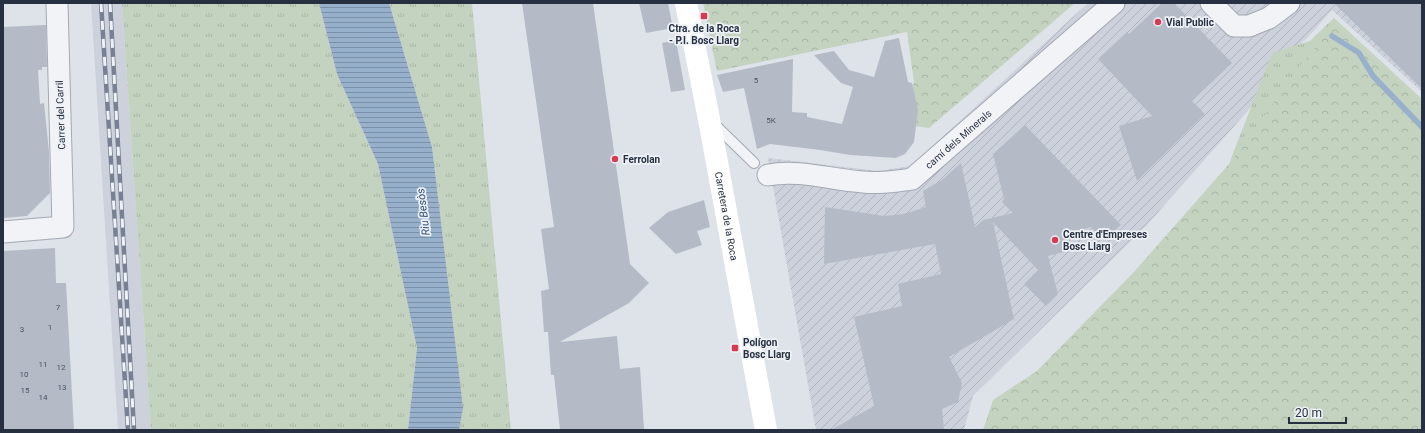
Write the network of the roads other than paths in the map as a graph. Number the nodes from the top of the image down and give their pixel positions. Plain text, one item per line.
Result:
1 (57, 3) edge
2 (686, 3) edge
3 (1114, 3) edge
4 (1212, 3) edge
5 (1289, 3) edge
6 (709, 119) junction
7 (761, 169) joint
8 (3, 232) edge
9 (766, 430) edge

1 - 8 street, Carrer del Carril
2 - 6 street, Carretera de la Roca
3 - 7 street, camí dels Minerals
4 - 5 street
6 - 7 lane
6 - 9 street, Carretera de la Roca

